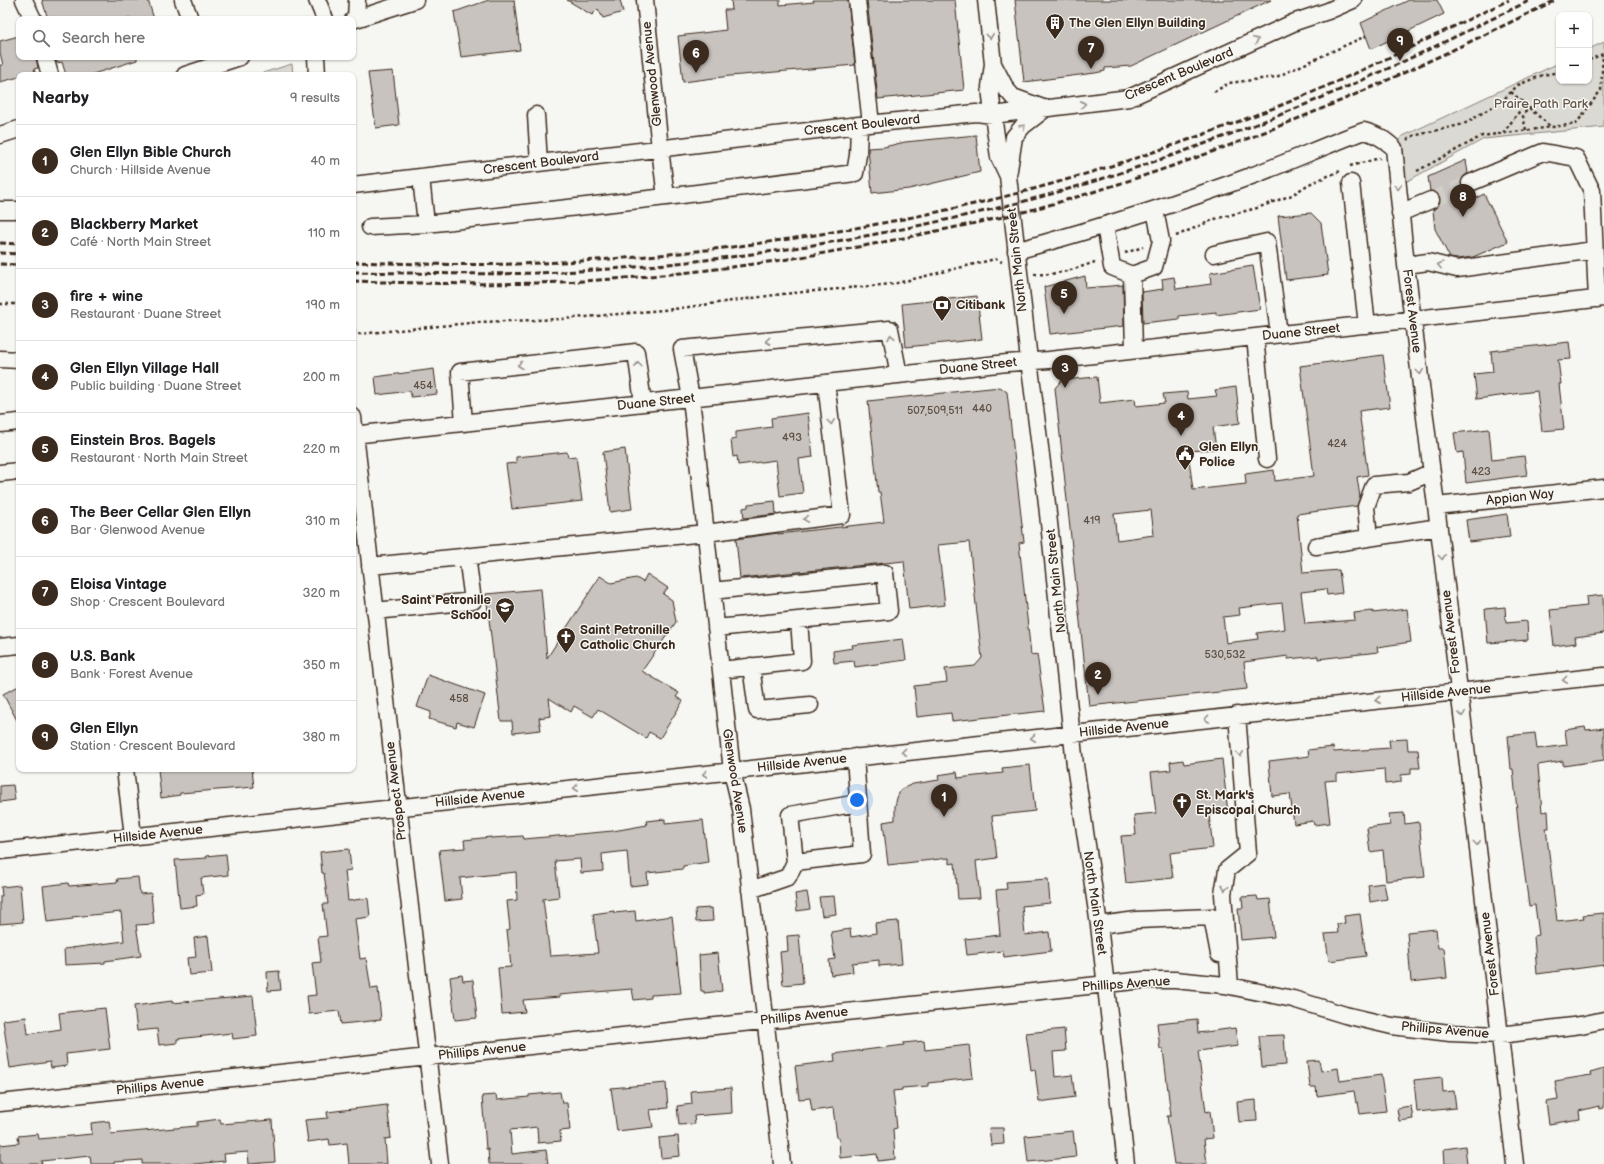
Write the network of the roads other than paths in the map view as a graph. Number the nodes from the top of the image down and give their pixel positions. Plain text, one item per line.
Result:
1 (24, 0) edge
2 (183, 0) edge
3 (317, 0) edge
4 (357, 0) edge
5 (415, 0) edge
6 (645, 0) edge
7 (857, 0) edge
8 (986, 0) edge
9 (1327, 0) edge
10 (1353, 0) edge
11 (386, 4) edge
12 (32, 16) edge
13 (189, 16) edge
14 (324, 16) edge
15 (355, 16) edge
16 (356, 19) edge
17 (1295, 22) junction
18 (46, 60) edge
19 (222, 60) edge
20 (316, 60) edge
21 (204, 63) edge
22 (993, 64) junction
23 (49, 72) edge
24 (190, 72) edge
25 (317, 72) edge
26 (1045, 109) junction
27 (536, 115) dead end
28 (993, 115) junction
29 (865, 124) junction
30 (16, 130) edge
31 (0, 135) edge
32 (660, 149) junction
33 (539, 163) junction
34 (1008, 176) junction
35 (421, 177) junction
36 (1351, 183) dead end
37 (1470, 184) tunnel mouth
38 (356, 185) edge
39 (666, 197) junction
40 (1431, 200) tunnel mouth
41 (0, 210) edge
42 (16, 210) edge
43 (1155, 210) junction
44 (1400, 213) junction
45 (426, 224) junction
46 (1105, 225) junction
47 (370, 228) dead end
48 (1594, 250) junction
49 (1016, 251) junction
50 (1214, 254) dead end
51 (1406, 265) junction
52 (1132, 275) junction
53 (1601, 298) edge
54 (1413, 320) junction
55 (1367, 325) junction
56 (1278, 334) junction
57 (1255, 337) junction
58 (1134, 350) junction
59 (0, 359) edge
60 (16, 360) edge
61 (1029, 360) junction
62 (899, 375) junction
63 (826, 383) junction
64 (691, 398) junction
65 (642, 403) junction
66 (16, 422) edge
67 (464, 423) junction
68 (0, 424) edge
69 (356, 434) edge
70 (356, 450) edge
71 (1267, 459) dead end
72 (16, 471) edge
73 (1432, 472) junction
74 (0, 473) edge
75 (1604, 488) edge
76 (1436, 506) junction
77 (1439, 527) junction
78 (706, 533) junction
79 (1369, 538) junction
80 (1316, 546) dead end
81 (467, 556) junction
82 (370, 566) junction
83 (712, 591) junction
84 (375, 611) junction
85 (798, 620) junction
86 (716, 628) junction
87 (0, 644) edge
88 (16, 645) edge
89 (751, 666) junction
90 (721, 670) junction
91 (1604, 676) edge
92 (1458, 691) junction
93 (810, 705) dead end
94 (1237, 715) junction
95 (1072, 733) junction
96 (855, 757) junction
97 (732, 771) junction
98 (126, 772) edge
99 (858, 803) junction
100 (398, 807) junction
101 (133, 836) junction
102 (0, 851) edge
103 (795, 862) junction
104 (750, 890) junction
105 (1099, 925) junction
106 (1105, 984) junction
107 (1225, 985) junction
108 (766, 1020) junction
109 (1604, 1020) edge
110 (1500, 1035) junction
111 (427, 1057) junction
112 (0, 1103) edge
113 (440, 1164) edge
114 (782, 1164) edge
115 (1126, 1164) edge
116 (1515, 1164) edge

1 - 12 street
2 - 13 street
3 - 14 street
4 - 15 street
5 - 11 street
6 - 32 street, Glenwood Avenue
7 - 29 street
8 -> 22 street, North Main Street
9 - 17 street
10 - 17 street, Crescent Boulevard
11 - 16 street
26 -> 17 street, Crescent Boulevard
18 - 23 street
19 - 21 street
20 - 25 street
21 - 24 street
22 - 26 street
22 - 28 street, North Main Street
26 - 28 street, Crescent Boulevard
34 -> 26 street
27 - 33 street
28 - 29 street, Crescent Boulevard
28 - 34 street, North Main Street
29 - 32 street, Crescent Boulevard
29 - 39 street
30 - 31 street
32 - 33 street, Crescent Boulevard
32 - 39 street, Glenwood Avenue
33 - 35 street, Crescent Boulevard
34 - 49 street, North Main Street
35 - 38 street, Crescent Boulevard
35 - 45 street
36 - 55 street
37 - 48 street
39 - 45 street
40 - 44 street
41 - 42 street
43 -> 44 street, Forest Avenue
43 - 46 street
43 - 52 street
44 - 51 street, Forest Avenue
45 - 47 street
46 - 49 street
46 - 52 street
48 -> 51 street
48 - 53 street
49 - 61 street, North Main Street
50 - 56 street
51 - 54 street, Forest Avenue
52 - 58 street
53 - 54 street, Duane Street
54 - 55 street, Duane Street
54 -> 73 street, Forest Avenue
55 - 56 street, Duane Street
56 - 57 street, Duane Street
57 - 58 street, Duane Street
57 - 71 street
58 - 61 street, Duane Street
59 - 60 street
61 - 62 street, Duane Street
61 - 95 street, North Main Street
62 - 63 street, Duane Street
62 -> 64 street, Glenwood Avenue
63 - 64 street, Duane Street
63 -> 78 street
64 - 65 street, Duane Street
64 - 78 street, Glenwood Avenue
65 - 67 street, Duane Street
65 -> 67 street
66 - 68 street
67 - 69 street, Duane Street
70 - 82 street, Prospect Avenue
72 - 74 street
73 - 76 street, Forest Avenue
73 - 79 street
75 - 76 street, Appian Way
76 - 77 street, Forest Avenue
77 - 79 street
77 -> 92 street, Forest Avenue
78 - 81 street
78 - 83 street, Glenwood Avenue
79 - 80 street
81 - 82 street
81 - 84 street
82 - 84 street, Prospect Avenue
83 - 85 street
83 - 86 street, Glenwood Avenue
84 - 100 street, Prospect Avenue
85 - 86 street
85 - 89 street
86 - 90 street, Glenwood Avenue
87 - 88 street
89 - 90 street
89 - 93 street
90 - 97 street, Glenwood Avenue
91 -> 92 street, Hillside Avenue
92 -> 94 street, Hillside Avenue
92 -> 110 street, Forest Avenue
94 -> 95 street, Hillside Avenue
94 -> 107 street
95 -> 96 street, Hillside Avenue
95 - 105 street, North Main Street
96 - 97 street, Hillside Avenue
96 - 99 street
97 -> 100 street, Hillside Avenue
97 - 104 street, Glenwood Avenue
98 - 101 street
99 - 103 street
99 - 103 street
100 - 101 street, Hillside Avenue
100 - 111 street, Prospect Avenue
101 - 102 street, Hillside Avenue
103 - 104 street
104 - 108 street, Glenwood Avenue
105 - 106 street, North Main Street
105 - 107 street
106 - 107 street, Phillips Avenue
106 - 108 street, Phillips Avenue
106 - 115 street, North Main Street
107 - 110 street, Phillips Avenue
108 - 111 street, Phillips Avenue
108 - 114 street, Glenwood Avenue
109 - 110 street, Phillips Avenue
110 - 116 street, Forest Avenue
111 - 112 street, Phillips Avenue
111 - 113 street, Prospect Avenue

